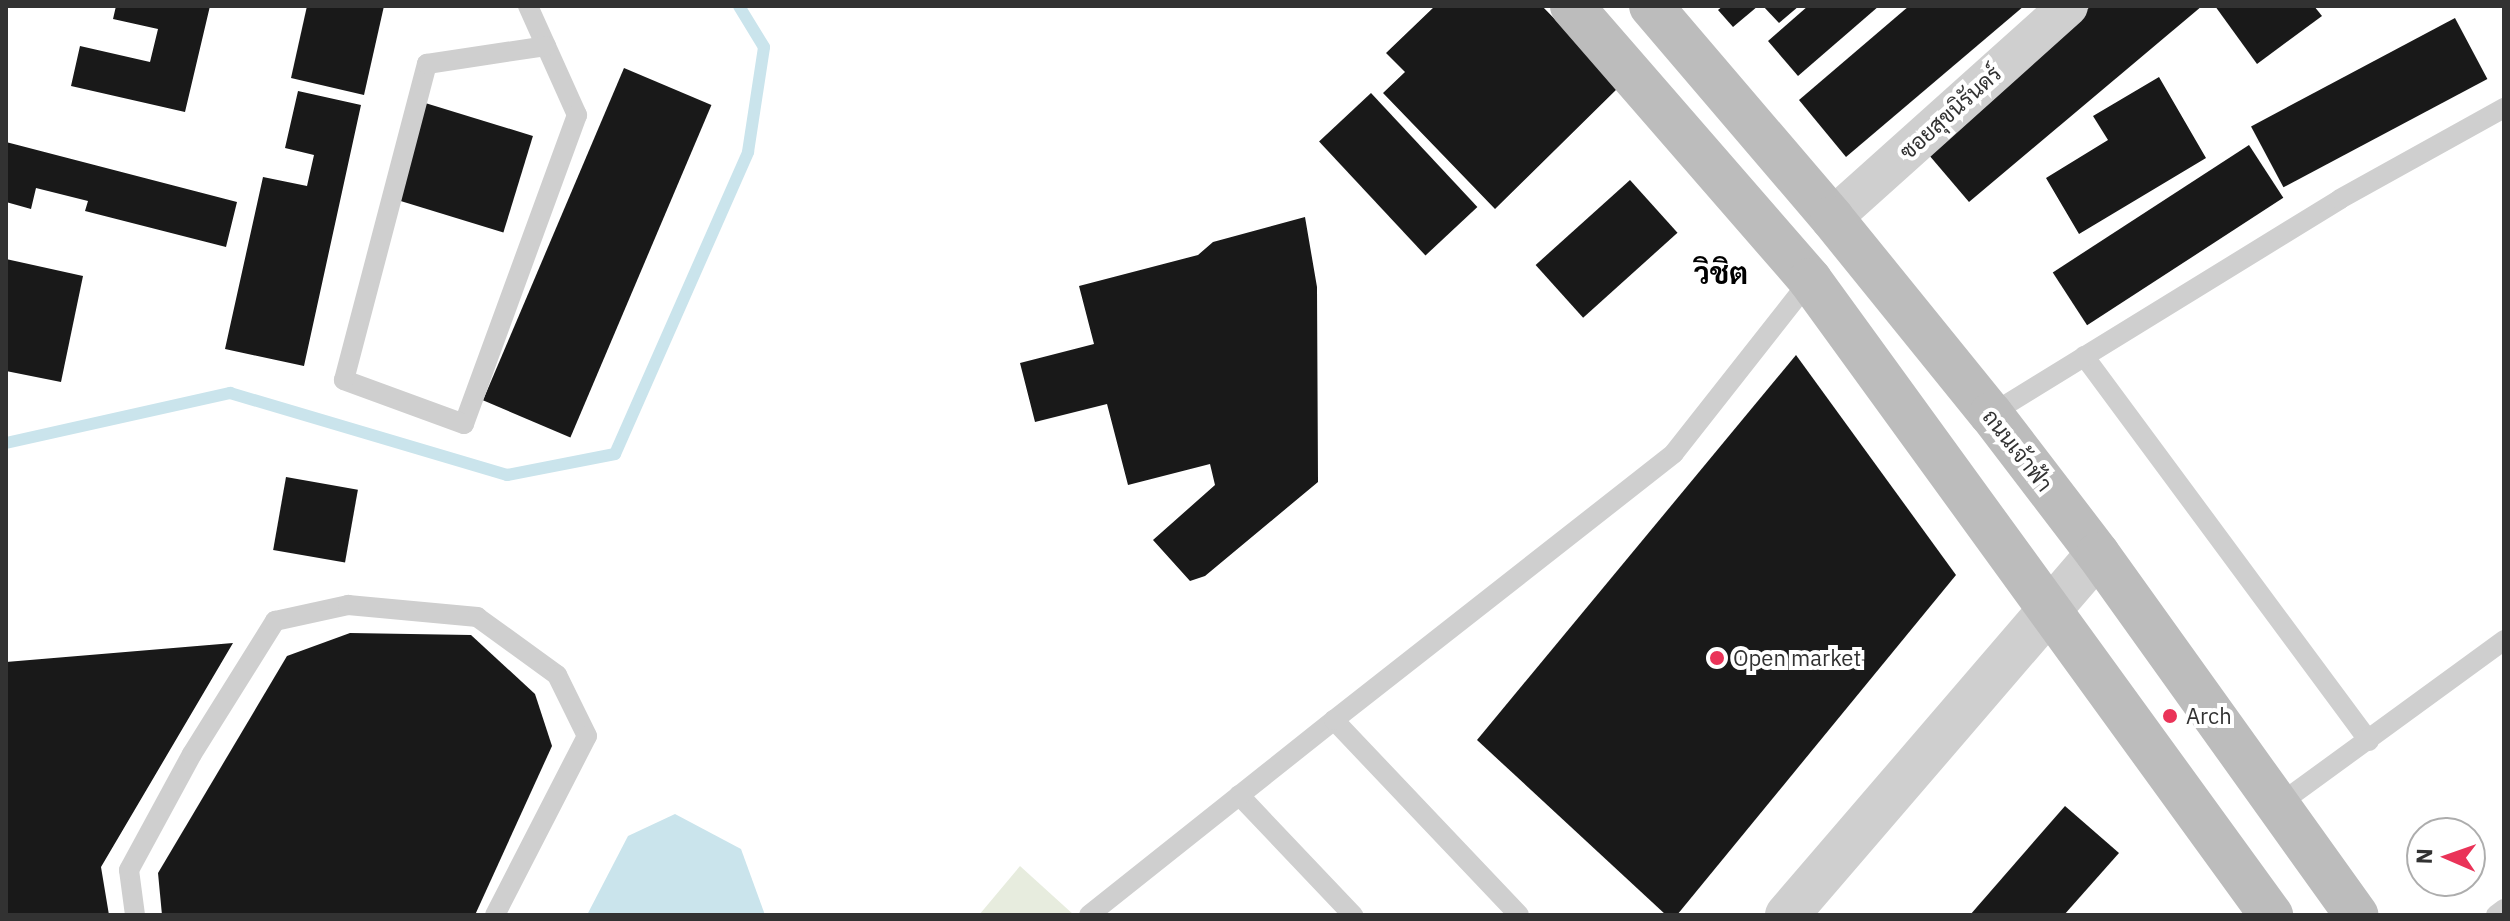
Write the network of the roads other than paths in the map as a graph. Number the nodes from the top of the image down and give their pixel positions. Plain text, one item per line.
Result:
1 (528, 6) edge
2 (1572, 6) edge
3 (1651, 6) edge
4 (2068, 6) edge
5 (546, 46) junction
6 (2504, 108) edge
7 (1832, 218) junction
8 (1810, 280) junction
9 (2084, 356) junction
10 (1991, 414) junction
11 (2098, 554) junction
12 (2051, 612) junction
13 (2504, 640) edge
14 (1334, 720) junction
15 (2369, 741) junction
16 (1239, 795) junction
17 (2278, 805) junction
18 (2504, 909) edge
19 (135, 915) edge
20 (495, 915) edge
21 (1089, 915) edge
22 (1353, 915) edge
23 (1519, 915) edge
24 (1787, 915) edge
25 (2271, 915) edge
26 (2356, 915) edge
27 (2496, 915) edge

1 - 5 lane
2 - 8 main road
3 - 7 main road, ถนนเจ้าฟ้า
4 - 7 street, ซอยสุขนิรันดร์
5 - 5 lane
6 - 9 lane
7 - 10 main road, ถนนเจ้าฟ้า
8 - 12 main road
8 - 14 lane
9 - 10 lane
9 - 15 lane
10 - 11 main road, ถนนเจ้าฟ้า
11 - 12 street
11 - 17 main road, ถนนเจ้าฟ้า
12 - 24 street
12 - 25 main road
13 - 15 lane
14 - 16 lane
14 - 23 lane
15 - 17 lane
16 - 21 lane
16 - 22 lane
17 - 26 main road, ถนนเจ้าฟ้า
18 - 27 lane
19 - 20 lane

